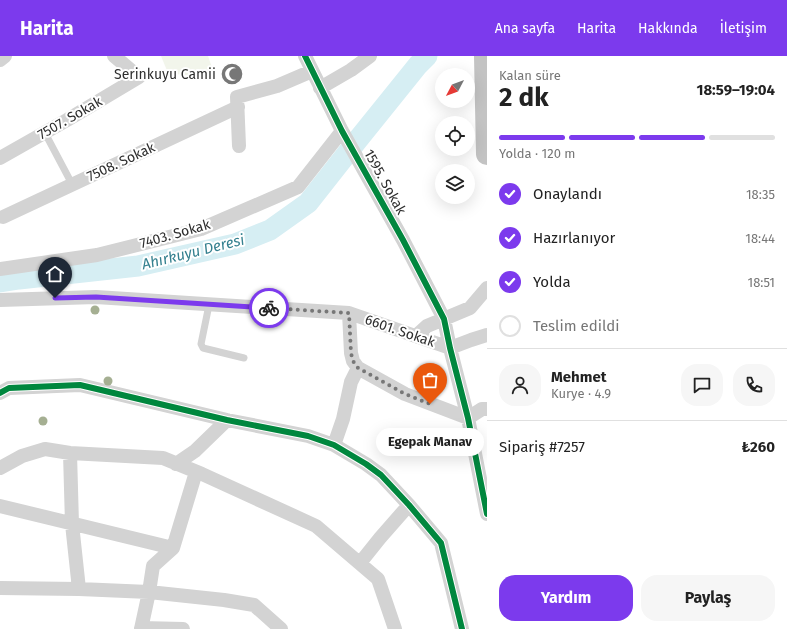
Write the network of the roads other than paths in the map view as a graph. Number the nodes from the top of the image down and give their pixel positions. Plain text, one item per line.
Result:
1 (5, 56) edge
2 (114, 56) edge
3 (304, 56) edge
4 (370, 56) edge
5 (485, 56) edge
6 (0, 60) edge
7 (312, 71) junction
8 (320, 88) junction
9 (238, 102) junction
10 (45, 133) junction
11 (343, 133) junction
12 (239, 146) dead end
13 (487, 154) edge
14 (0, 158) edge
15 (72, 184) junction
16 (3, 217) dead end
17 (0, 269) edge
18 (487, 288) edge
19 (0, 300) edge
20 (209, 304) junction
21 (349, 313) junction
22 (444, 319) junction
23 (487, 335) edge
24 (416, 336) junction
25 (450, 348) junction
26 (244, 358) dead end
27 (358, 368) junction
28 (0, 393) edge
29 (487, 409) edge
30 (468, 418) junction
31 (227, 420) junction
32 (334, 445) junction
33 (70, 453) junction
34 (176, 464) junction
35 (0, 468) edge
36 (196, 472) junction
37 (409, 505) junction
38 (0, 506) edge
39 (487, 514) edge
40 (72, 524) junction
41 (173, 548) junction
42 (360, 564) junction
43 (0, 588) edge
44 (79, 588) junction
45 (149, 592) junction
46 (141, 628) edge
47 (183, 629) edge
48 (281, 629) edge
49 (395, 629) edge
50 (462, 629) edge

1 - 6 street
2 - 10 street, 7507. Sokak
3 - 7 street, 1595. Sokak
4 - 8 street
5 - 13 highway
7 - 8 street, 1595. Sokak
7 - 9 street, 7508. Sokak
8 - 11 street, 1595. Sokak
9 - 12 street
9 - 15 street, 7508. Sokak
10 - 14 street, 7507. Sokak
10 - 15 lane
11 - 17 street, 7403. Sokak
11 - 22 street, 1595. Sokak
15 - 16 street, 7508. Sokak
18 - 22 street
19 - 20 street, 6601. Sokak
20 - 21 street, 6601. Sokak
20 - 26 lane
21 - 24 street, 6601. Sokak
21 - 27 street
22 - 24 street
22 - 25 street, 1595. Sokak
23 - 25 street, 6601. Sokak
24 - 25 street, 6601. Sokak
25 - 30 street, 1595. Sokak
27 - 30 street
27 - 32 street
28 - 31 street
29 - 30 street
30 - 39 street, 1595. Sokak
31 - 32 street
31 - 34 street
32 - 37 street
33 - 34 street
33 - 35 street
33 - 40 street
34 - 36 street
36 - 41 street
36 - 42 street
37 - 42 street
37 - 50 street
38 - 40 street
40 - 41 street
40 - 44 street
41 - 45 street
42 - 49 street
43 - 44 street
44 - 45 street
45 - 46 street
45 - 48 street
46 - 47 street

